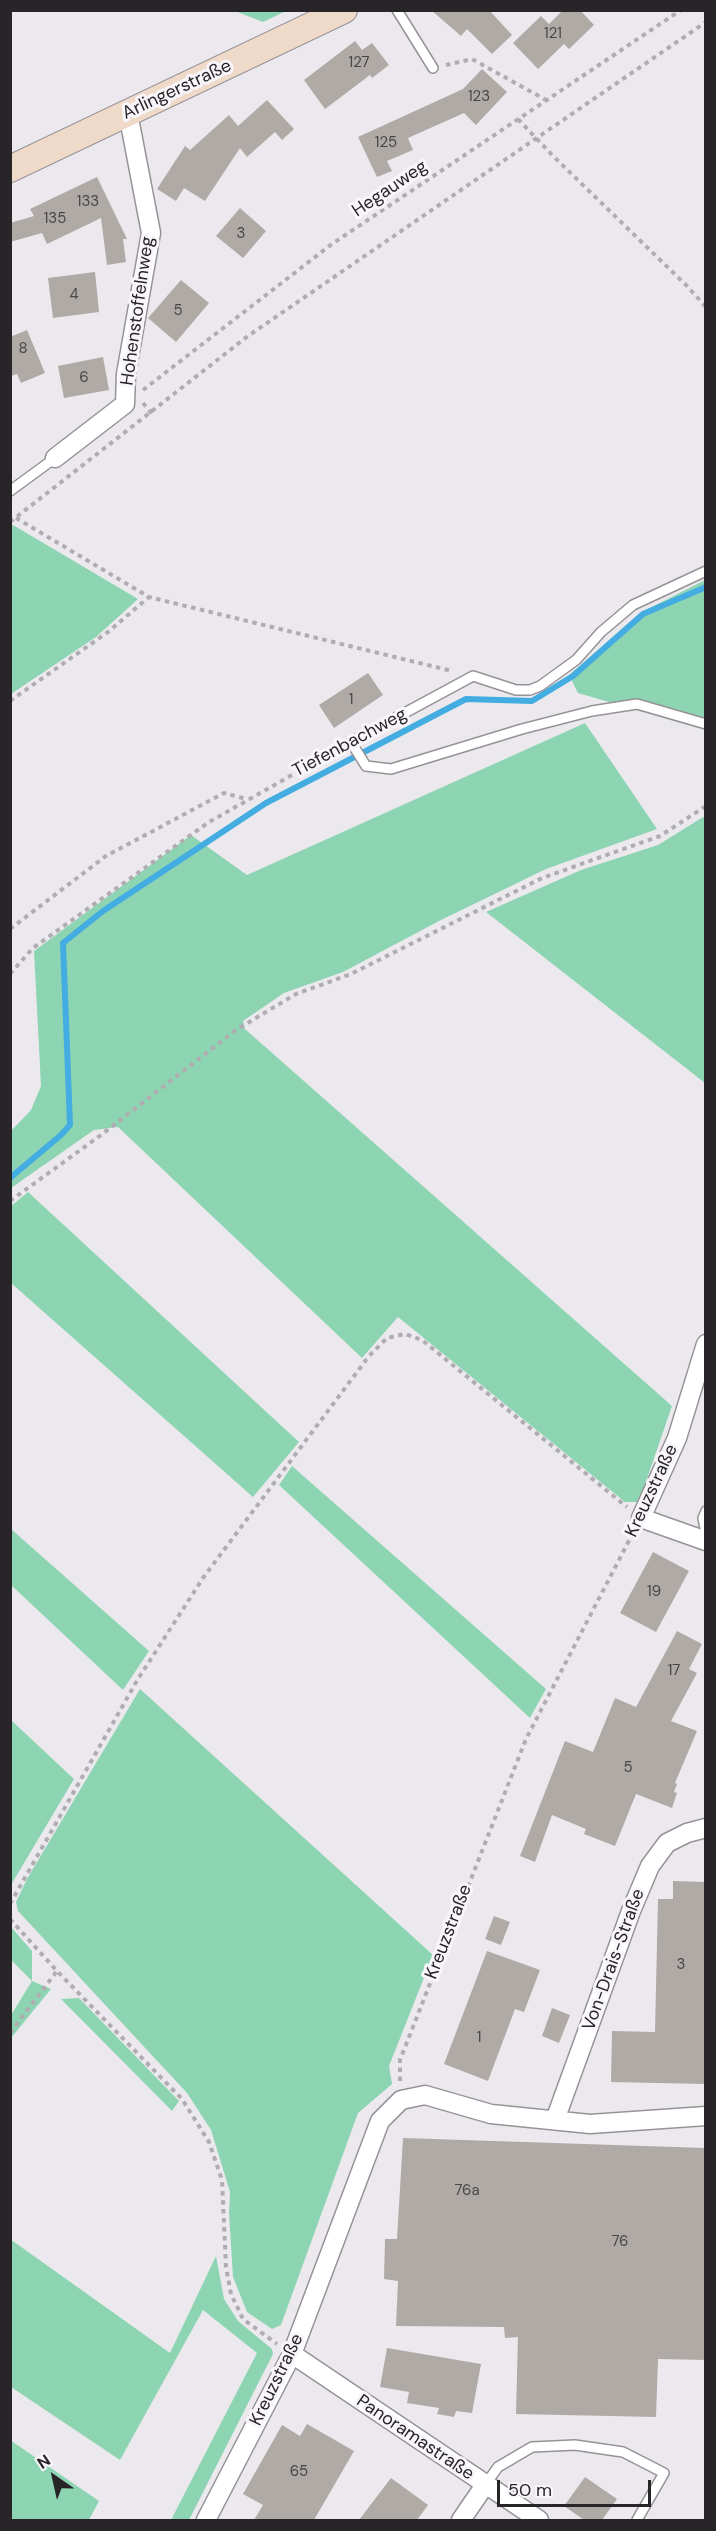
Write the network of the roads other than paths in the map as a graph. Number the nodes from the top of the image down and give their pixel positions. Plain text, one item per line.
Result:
1 (344, 10) edge
2 (397, 10) edge
3 (433, 68) road end
4 (128, 113) junction
5 (10, 169) edge
6 (55, 458) joint
7 (10, 491) edge
8 (705, 571) edge
9 (705, 724) edge
10 (705, 1344) edge
11 (705, 1510) edge
12 (705, 1533) edge
13 (705, 1541) edge
14 (705, 1828) edge
15 (705, 2116) edge
16 (555, 2120) junction
17 (292, 2354) junction
18 (485, 2485) junction
19 (206, 2520) edge
20 (461, 2520) edge
21 (539, 2520) edge
22 (637, 2520) edge

1 - 4 main road, Arlingerstraße
2 - 3 lane
4 - 5 main road, Arlingerstraße
4 - 6 street, Hohenstoffelnweg
6 - 7 lane, Hohenstoffelnweg
8 - 9 lane, Tiefenbachweg
10 - 13 street, Kreuzstraße
11 - 12 lane
14 - 16 street, Von-Drais-Straße
15 - 16 street
16 - 17 street, Kreuzstraße
17 - 18 street, Panoramastraße
17 - 19 street, Kreuzstraße
18 - 20 street
18 - 21 street, Panoramastraße
18 - 22 lane

